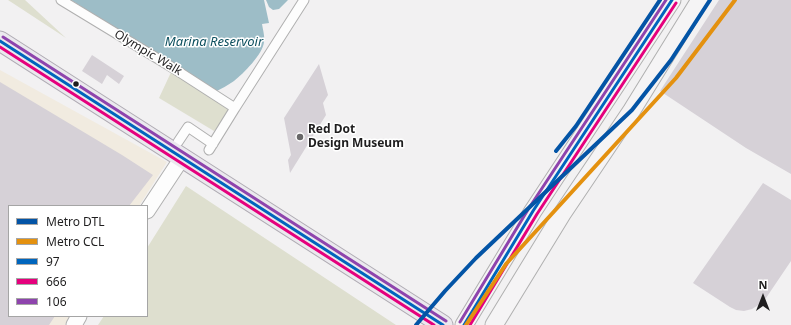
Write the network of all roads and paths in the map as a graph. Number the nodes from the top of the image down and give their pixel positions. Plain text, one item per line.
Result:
1 (61, 0) edge
2 (304, 0) edge
3 (672, 0) edge
4 (700, 0) edge
5 (0, 41) edge
6 (235, 108) junction
7 (180, 150) junction
8 (148, 210) edge
9 (443, 325) edge
10 (464, 325) edge
11 (494, 325) edge

1 - 6 street, Olympic Walk
2 - 6 street
3 - 10 main road
4 - 11 main road
5 - 7 main road
6 - 7 street
7 - 8 street
7 - 9 main road

